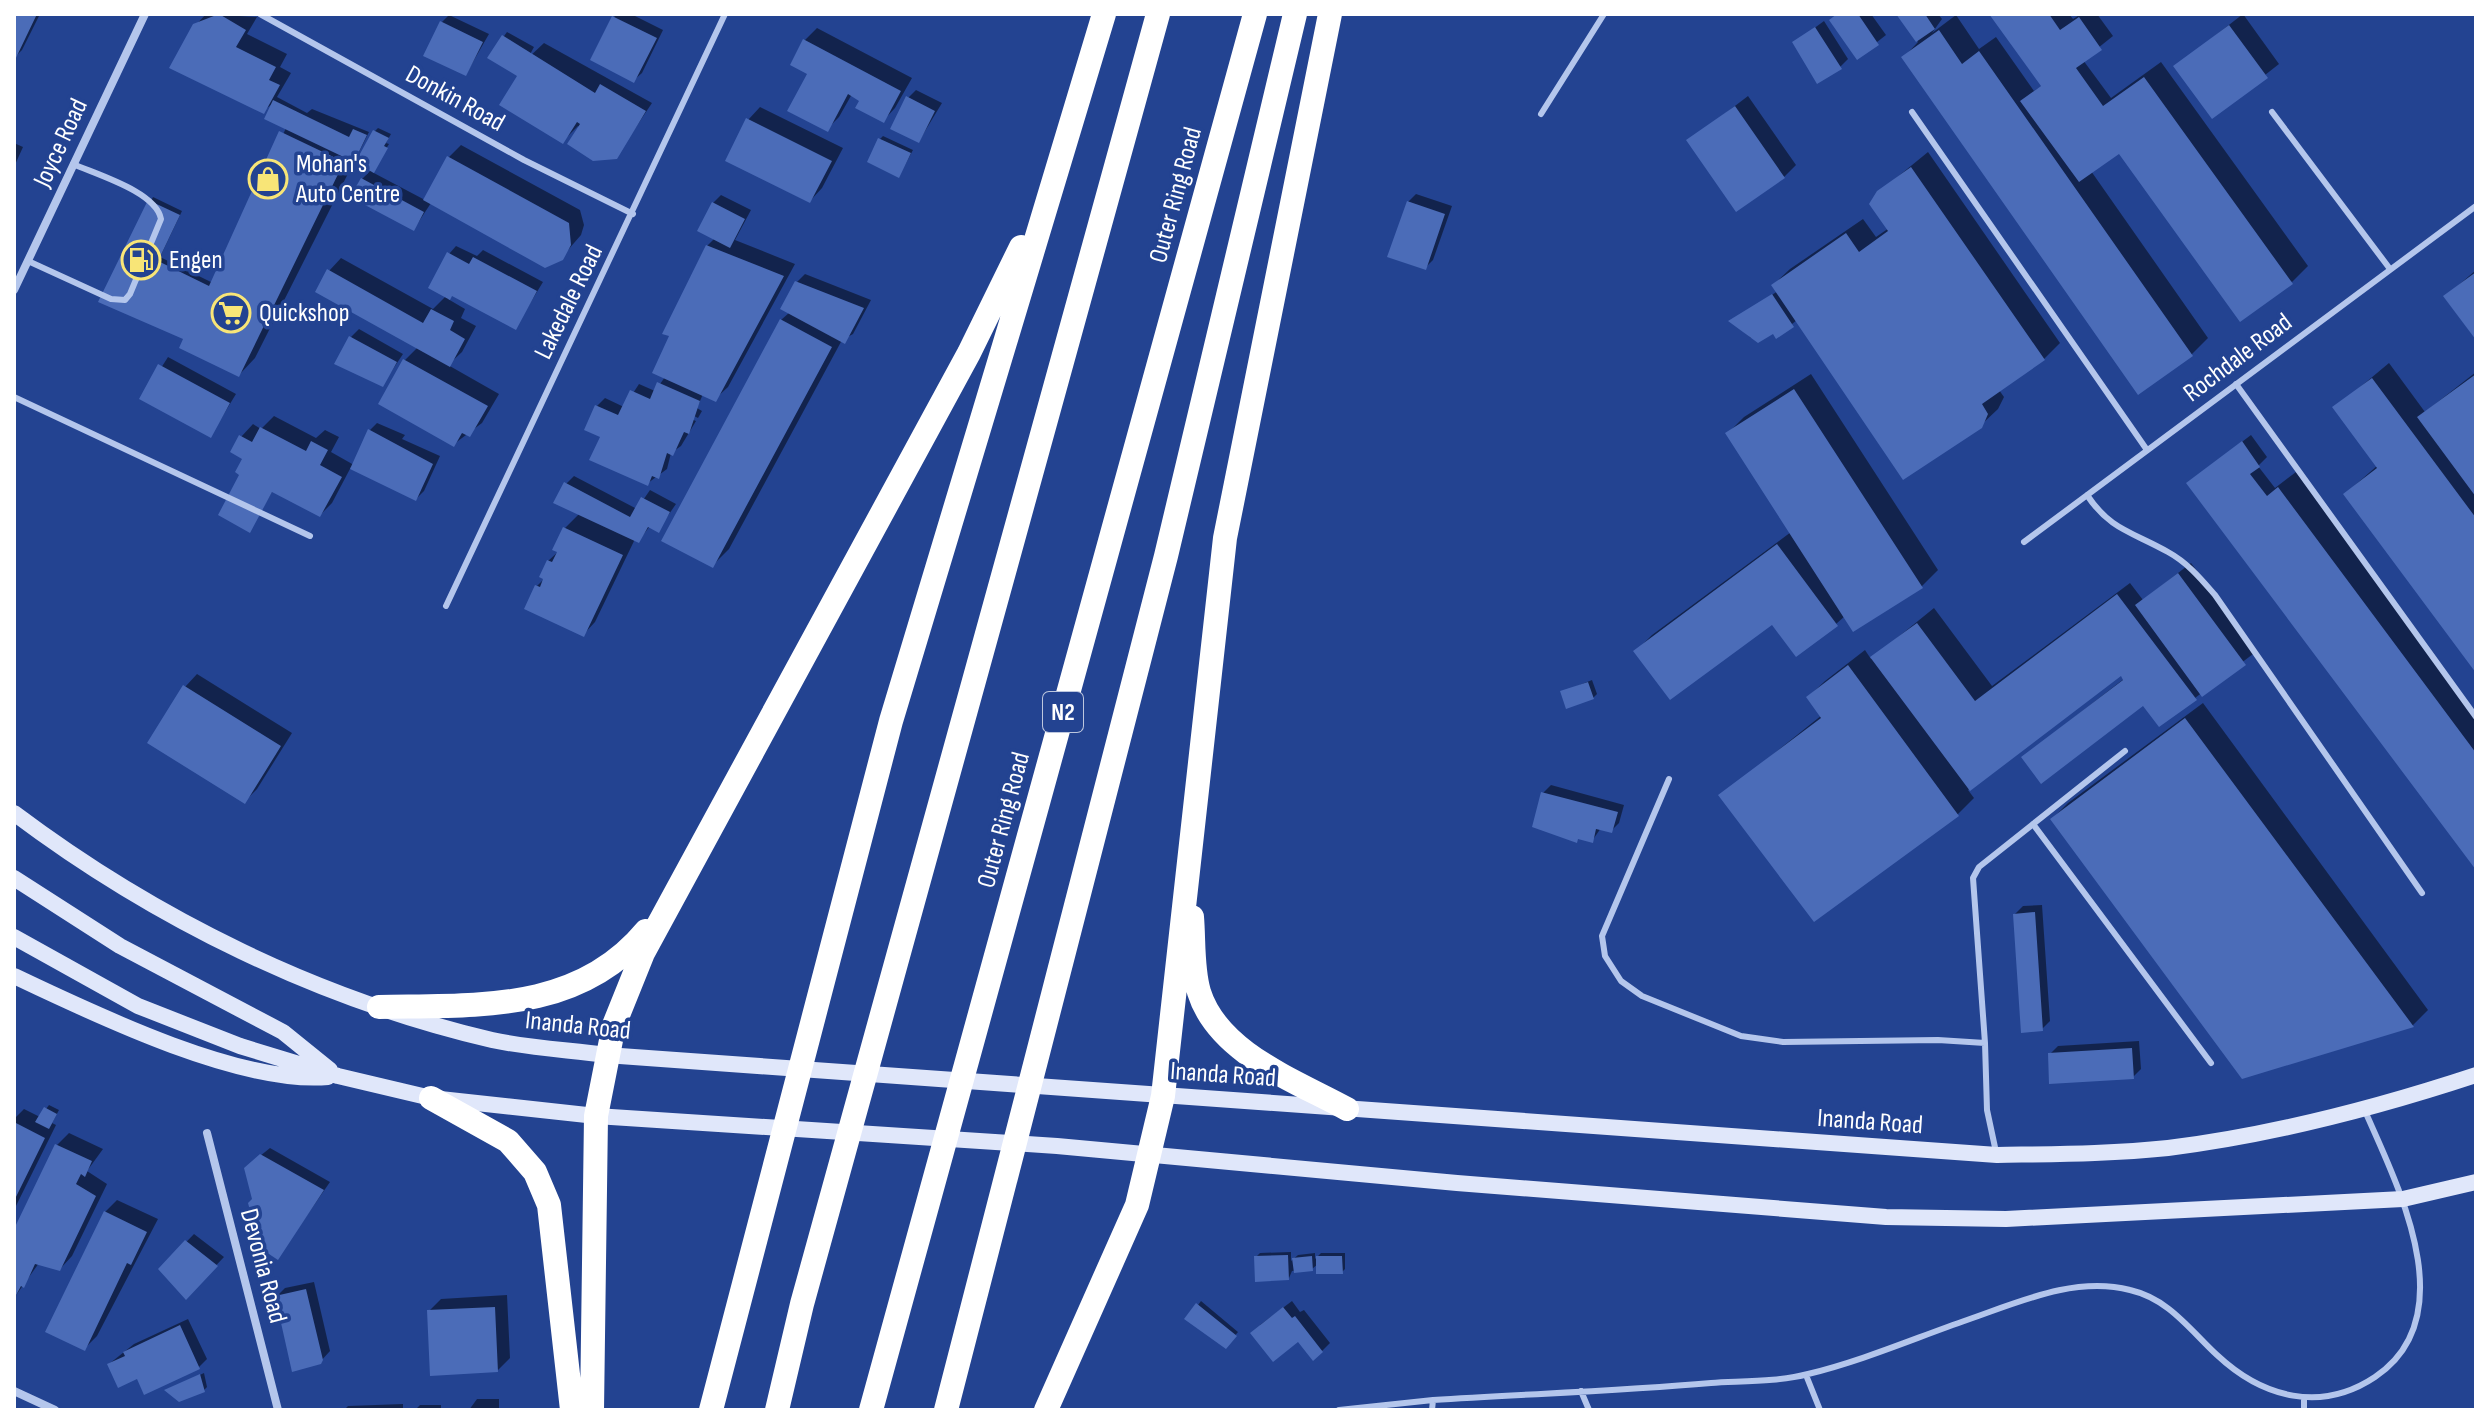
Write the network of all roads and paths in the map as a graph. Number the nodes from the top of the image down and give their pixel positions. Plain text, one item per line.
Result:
1 (145, 14) edge
2 (260, 14) edge
3 (725, 14) edge
4 (1104, 14) edge
5 (1158, 14) edge
6 (1255, 14) edge
7 (1295, 14) edge
8 (1330, 14) edge
9 (1604, 14) edge
10 (1912, 112) dead end
11 (2272, 112) dead end
12 (1541, 114) dead end
13 (73, 164) junction
14 (1052, 182) junction
15 (2476, 206) edge
16 (633, 214) junction
17 (28, 261) junction
18 (2390, 269) junction
19 (14, 290) edge
20 (2236, 384) junction
21 (14, 397) edge
22 (2147, 450) junction
23 (2087, 495) junction
24 (310, 536) dead end
25 (2024, 542) dead end
26 (446, 606) dead end
27 (2476, 717) edge
28 (2125, 751) dead end
29 (1669, 779) dead end
30 (14, 813) edge
31 (2033, 824) junction
32 (1188, 859) junction
33 (14, 878) edge
34 (2422, 893) dead end
35 (670, 902) junction
36 (14, 937) edge
37 (14, 976) edge
38 (379, 1007) junction
39 (1985, 1043) junction
40 (606, 1055) junction
41 (2211, 1063) dead end
42 (2476, 1075) edge
43 (338, 1076) junction
44 (1163, 1096) junction
45 (431, 1098) junction
46 (2364, 1108) junction
47 (1347, 1109) junction
48 (596, 1116) junction
49 (207, 1133) dead end
50 (1997, 1155) junction
51 (1151, 1157) junction
52 (2476, 1182) edge
53 (2403, 1199) junction
54 (1806, 1375) junction
55 (14, 1391) edge
56 (1581, 1391) junction
57 (2304, 1398) junction
58 (1433, 1400) junction
59 (55, 1410) edge
60 (278, 1410) edge
61 (572, 1410) edge
62 (592, 1410) edge
63 (711, 1410) edge
64 (777, 1410) edge
65 (871, 1410) edge
66 (946, 1410) edge
67 (1046, 1410) edge
68 (1339, 1410) edge
69 (1432, 1410) edge
70 (1589, 1410) edge
71 (1820, 1410) edge
72 (2304, 1410) edge

1 - 13 street, Joyce Road
2 - 16 lane, Donkin Road
3 - 16 lane, Lakedale Road
4 - 14 highway
5 - 64 highway
6 - 65 highway, Outer Ring Road / N2
7 - 66 highway
8 - 32 highway
9 - 12 lane
10 - 22 lane
11 - 18 lane
13 - 17 street, Joyce Road
13 - 17 lane
14 - 35 highway
14 - 63 highway
15 - 18 lane, Rochdale Road
16 - 26 lane, Lakedale Road
17 - 19 street, Joyce Road
18 - 20 lane, Rochdale Road
20 - 22 lane, Rochdale Road
20 - 27 lane
21 - 24 lane
22 - 23 lane, Rochdale Road
23 - 25 lane, Rochdale Road
23 - 34 lane
28 - 31 lane
29 - 39 lane
30 - 38 main road, Inanda Road
31 - 39 lane
31 - 41 lane
32 - 44 highway
32 - 47 highway
33 - 43 main road
35 - 38 highway
35 - 40 highway
36 - 43 main road
37 - 43 main road
38 - 40 main road, Inanda Road
39 - 50 lane
40 - 44 main road, Inanda Road
40 - 48 highway
42 - 46 main road, Inanda Road
43 - 45 main road
44 - 47 main road, Inanda Road
44 - 51 highway
45 - 48 main road
45 - 61 highway
46 - 50 main road, Inanda Road
46 - 53 lane
47 - 50 main road, Inanda Road
48 - 51 main road
48 - 62 highway
49 - 60 street, Devonia Road
51 - 53 main road
51 - 67 highway
52 - 53 main road
53 - 57 lane
54 - 56 lane
54 - 57 lane
54 - 71 lane
55 - 59 street
56 - 58 lane
56 - 70 lane
57 - 72 lane
58 - 68 lane
58 - 69 lane

